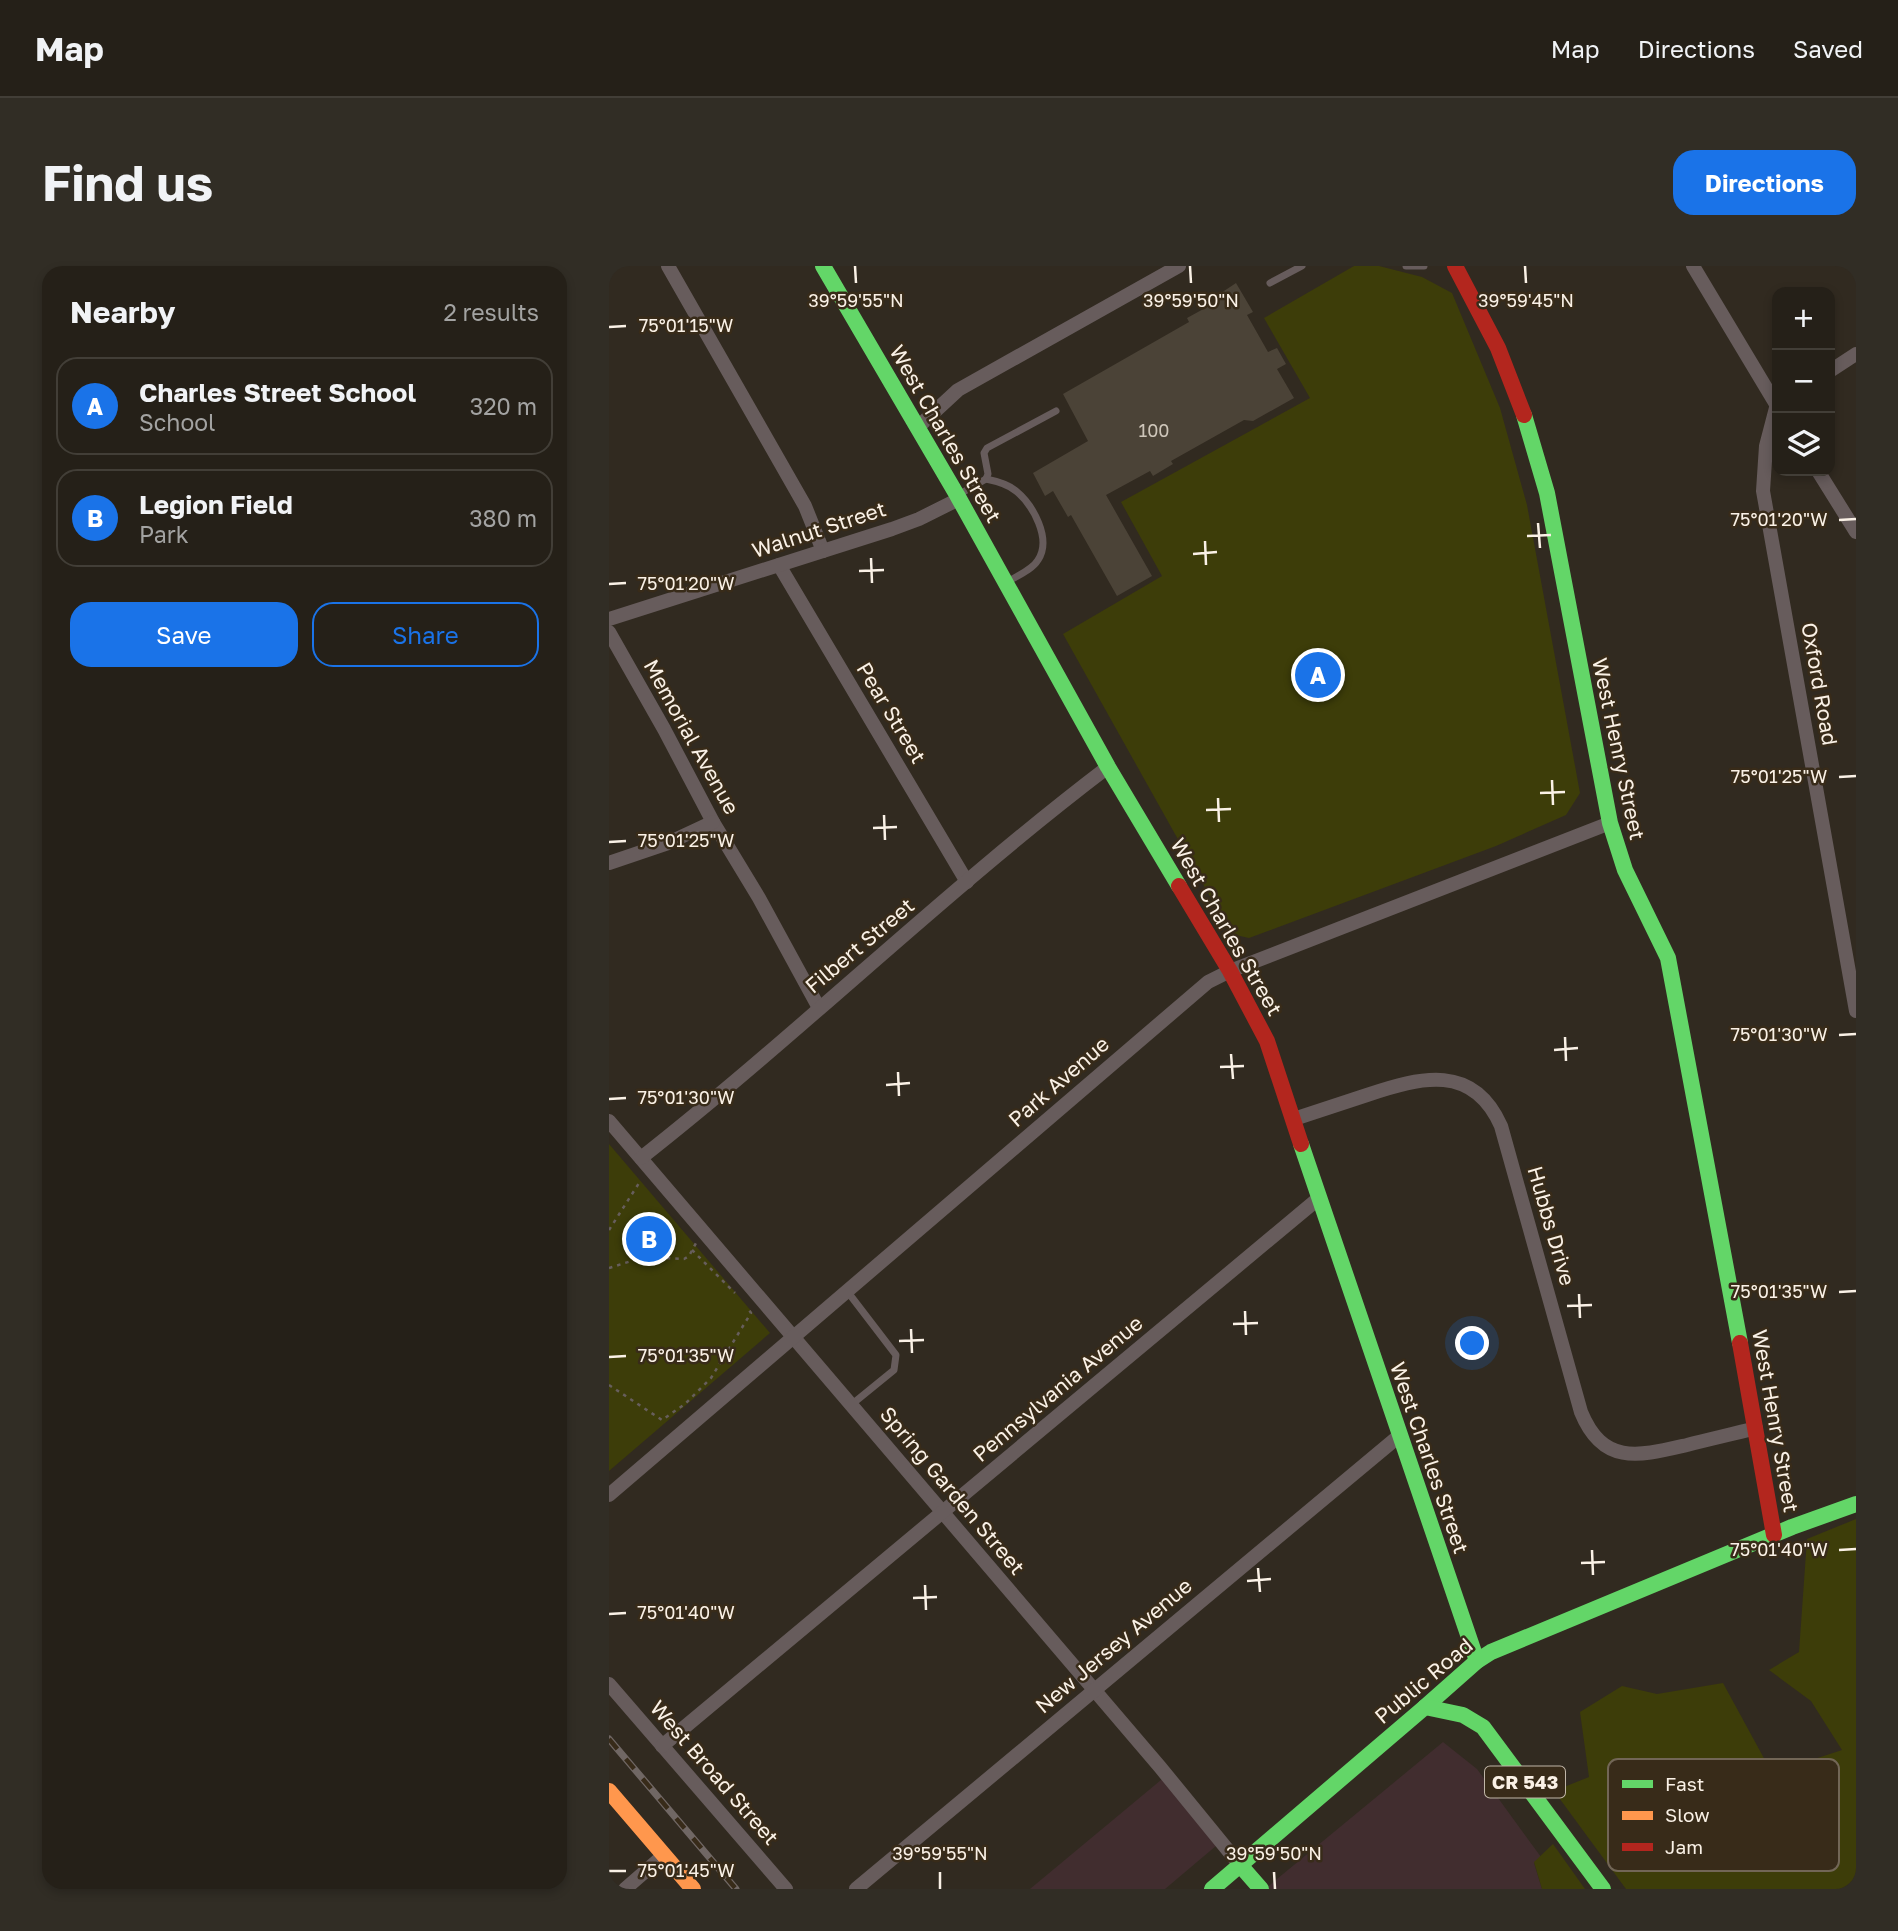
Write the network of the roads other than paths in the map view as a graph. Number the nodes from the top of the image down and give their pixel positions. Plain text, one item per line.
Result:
1 (668, 266) edge
2 (823, 266) edge
3 (1179, 266) edge
4 (1302, 266) edge
5 (1406, 266) edge
6 (1424, 266) edge
7 (1455, 266) edge
8 (1693, 266) edge
9 (1270, 284) dead end
10 (1856, 354) edge
11 (1835, 368) edge
12 (1772, 397) edge
13 (1056, 411) dead end
14 (1775, 413) edge
15 (918, 426) junction
16 (1821, 476) edge
17 (986, 479) junction
18 (958, 497) junction
19 (1856, 531) edge
20 (823, 551) junction
21 (779, 565) junction
22 (1006, 582) junction
23 (609, 620) edge
24 (609, 632) edge
25 (1108, 767) junction
26 (713, 822) junction
27 (1609, 823) junction
28 (609, 863) edge
29 (967, 882) junction
30 (1230, 971) junction
31 (819, 1008) junction
32 (1856, 1011) edge
33 (1294, 1119) junction
34 (609, 1121) edge
35 (645, 1163) junction
36 (1319, 1198) junction
37 (847, 1291) junction
38 (793, 1337) junction
39 (851, 1405) junction
40 (1756, 1429) junction
41 (1399, 1436) junction
42 (609, 1494) edge
43 (1856, 1504) edge
44 (943, 1512) junction
45 (1774, 1535) junction
46 (1478, 1661) junction
47 (609, 1684) edge
48 (1094, 1690) junction
49 (1425, 1707) junction
50 (662, 1746) junction
51 (609, 1791) edge
52 (664, 1856) junction
53 (1240, 1865) junction
54 (625, 1889) edge
55 (693, 1889) edge
56 (786, 1889) edge
57 (856, 1889) edge
58 (1212, 1889) edge
59 (1261, 1889) edge
60 (1603, 1889) edge

1 - 20 street
2 - 15 street, West Charles Street
3 - 15 street
4 - 9 lane
5 - 6 lane
7 - 27 street, West Henry Street
8 - 12 street
10 - 11 street
13 - 17 lane
14 - 32 street, Oxford Road
15 - 18 street, West Charles Street
16 - 19 street
17 - 18 lane
17 - 22 lane
18 - 20 street, Walnut Street
18 - 22 street, West Charles Street
20 - 21 street, Walnut Street
21 - 23 street, Walnut Street
21 - 29 street, Pear Street
22 - 25 street, West Charles Street
24 - 26 street, Memorial Avenue
25 - 29 street, Filbert Street
25 - 30 street, West Charles Street
26 - 28 street
26 - 31 street, Memorial Avenue
27 - 30 street, Park Avenue
27 - 40 street, West Henry Street
29 - 31 street, Filbert Street
30 - 33 street, West Charles Street
30 - 37 street, Park Avenue
31 - 35 street, Filbert Street
33 - 36 street, West Charles Street
33 - 40 street, Hubbs Drive
34 - 35 street, Spring Garden Street
35 - 38 street, Spring Garden Street
36 - 41 street, West Charles Street
36 - 44 street, Pennsylvania Avenue
37 - 38 street, Park Avenue
37 - 39 lane
38 - 39 street, Spring Garden Street
38 - 42 street, Park Avenue
39 - 44 street, Spring Garden Street
40 - 45 street, West Henry Street
41 - 46 street, West Charles Street
41 - 48 street, New Jersey Avenue
43 - 45 street, Public Road
44 - 48 street, Spring Garden Street
44 - 50 street, Pennsylvania Avenue
45 - 46 street, Public Road
46 - 49 street, Public Road
47 - 50 street, West Broad Street
48 - 53 street, Spring Garden Street
48 - 57 street, New Jersey Avenue
49 - 53 street, Public Road
49 - 60 street, CR 543
50 - 56 street, West Broad Street
51 - 52 street
52 - 54 street
52 - 55 street
53 - 58 street, Public Road
53 - 59 street, Spring Garden Street

